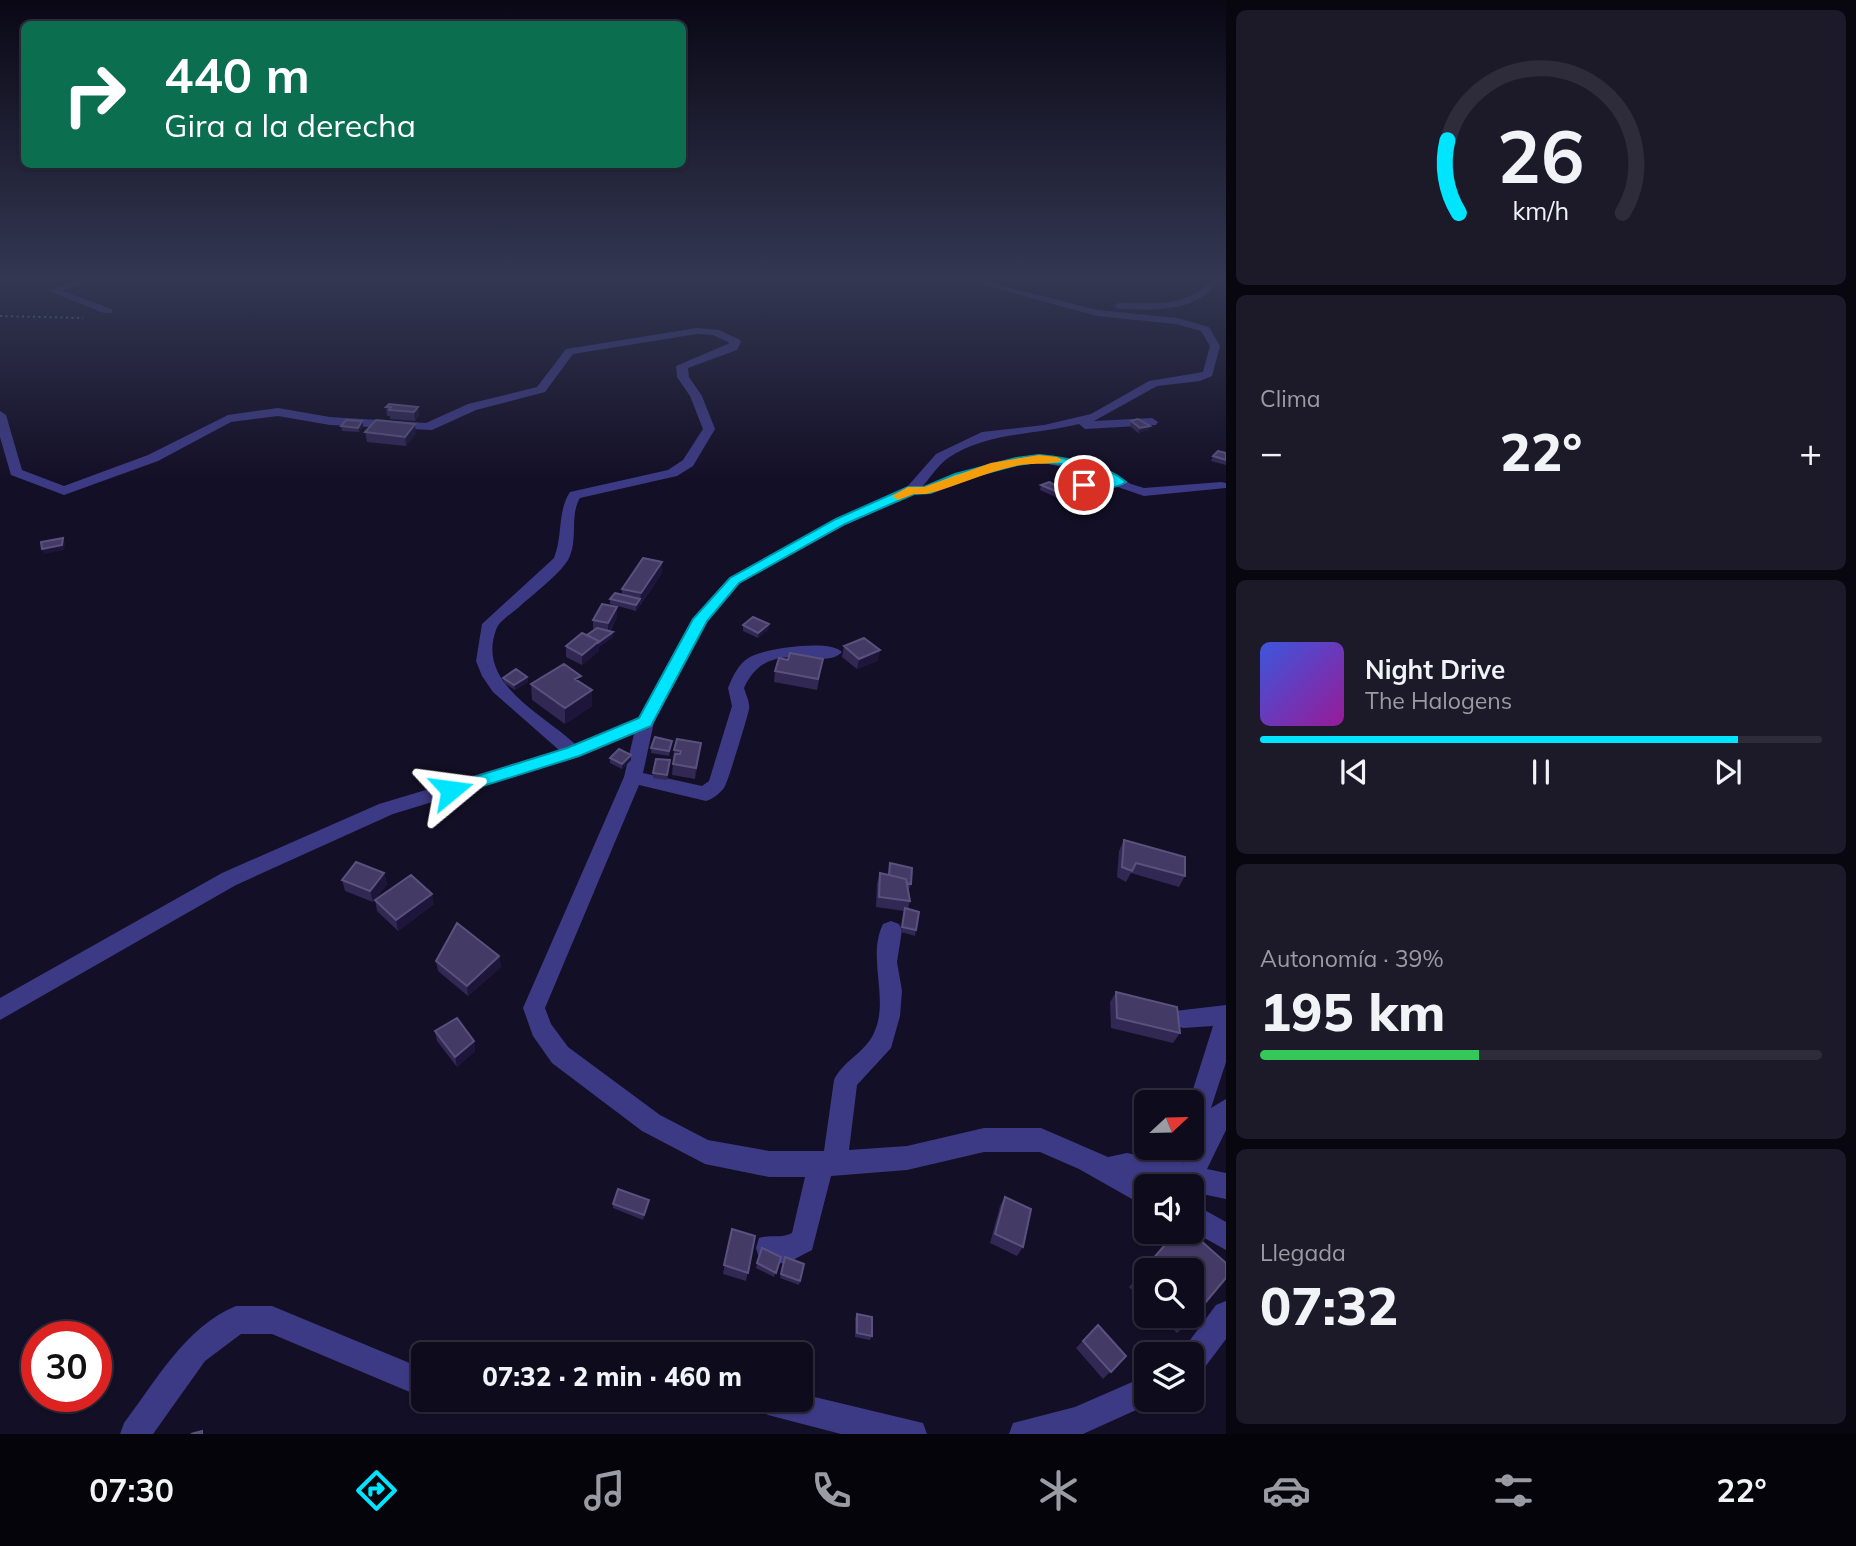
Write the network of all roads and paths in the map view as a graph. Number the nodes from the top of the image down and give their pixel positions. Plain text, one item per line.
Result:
1 (596, 347) edge
2 (734, 347) edge
3 (1215, 347) edge
4 (0, 415) edge
5 (1068, 422) junction
6 (1152, 422) dead end
7 (1120, 482) junction
8 (1084, 485) edge
9 (1222, 486) dead end
10 (912, 490) junction
11 (834, 652) dead end
12 (645, 722) junction
13 (573, 752) junction
14 (633, 777) junction
15 (891, 930) dead end
16 (0, 1010) edge
17 (1226, 1016) edge
18 (1183, 1018) dead end
19 (1226, 1022) edge
20 (1204, 1098) edge
21 (1226, 1111) edge
22 (828, 1164) junction
23 (1104, 1171) junction
24 (1167, 1174) edge
25 (1178, 1174) edge
26 (1204, 1182) edge
27 (1226, 1186) edge
28 (1134, 1187) edge
29 (1204, 1223) edge
30 (1226, 1237) edge
31 (769, 1248) edge
32 (1226, 1315) edge
33 (1204, 1345) edge
34 (411, 1379) edge
35 (1134, 1396) edge
36 (813, 1412) edge
37 (135, 1434) edge
38 (912, 1434) edge
39 (1024, 1434) edge

1 - 4 street
2 - 13 street
3 - 5 street
5 - 6 street
5 - 10 street
7 - 8 street
7 - 9 street
7 - 10 street
10 - 12 street
11 - 14 street
12 - 13 street
12 - 14 street
13 - 16 street
14 - 22 street
15 - 22 street
17 - 18 street
19 - 20 street
21 - 25 street
22 - 23 street
22 - 31 street
23 - 24 street
23 - 28 street
26 - 27 street
29 - 30 street
32 - 33 street
34 - 37 street
35 - 39 street
36 - 38 street

